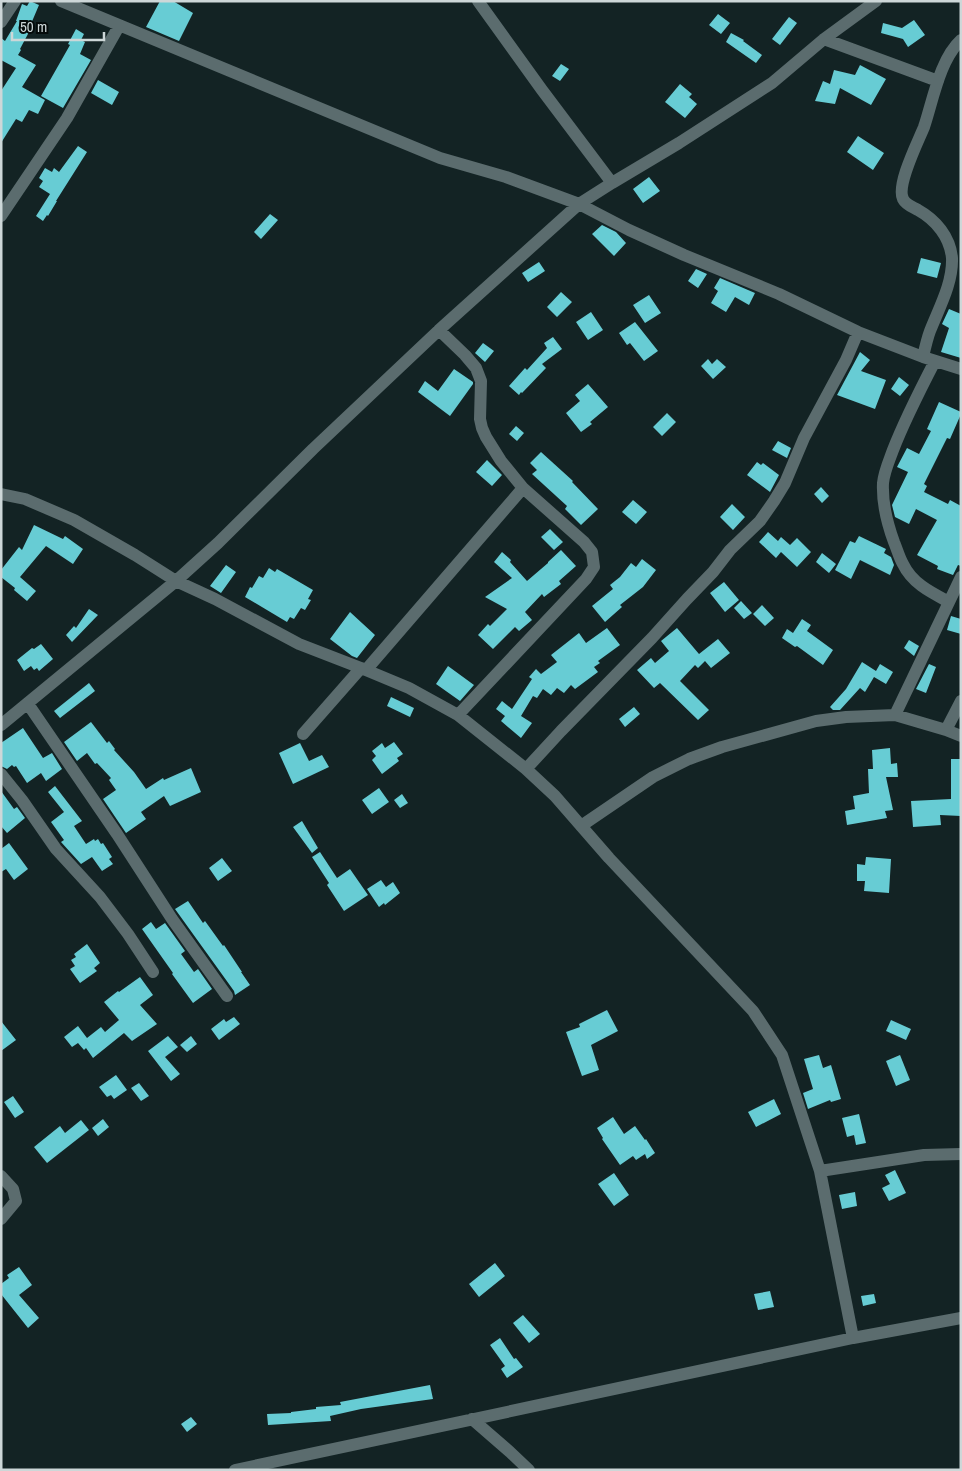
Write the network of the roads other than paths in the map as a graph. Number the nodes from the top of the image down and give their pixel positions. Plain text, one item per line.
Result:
1 (15, 1) edge
2 (61, 1) edge
3 (478, 1) edge
4 (876, 1) edge
5 (1, 22) edge
6 (119, 26) junction
7 (824, 39) junction
8 (961, 40) edge
9 (938, 81) junction
10 (612, 183) junction
11 (579, 204) junction
12 (1, 216) edge
13 (439, 330) junction
14 (858, 332) junction
15 (929, 359) junction
16 (961, 369) edge
17 (523, 488) junction
18 (1, 494) edge
19 (961, 577) edge
20 (176, 581) junction
21 (949, 602) junction
22 (364, 669) junction
23 (961, 701) edge
24 (28, 704) junction
25 (458, 715) junction
26 (895, 715) junction
27 (1, 725) edge
28 (946, 730) junction
29 (303, 734) dead end
30 (961, 736) edge
31 (526, 769) junction
32 (1, 774) edge
33 (581, 826) junction
34 (153, 972) dead end
35 (227, 996) dead end
36 (961, 1154) edge
37 (820, 1170) junction
38 (1, 1176) edge
39 (1, 1219) edge
40 (961, 1318) edge
41 (853, 1338) junction
42 (472, 1419) junction
43 (235, 1470) edge
44 (528, 1470) edge

1 - 5 street
2 - 6 street
3 - 10 street
4 - 7 street
6 - 11 street
6 - 12 street
7 - 9 street
7 - 10 street
8 - 9 street
9 - 15 street
10 - 11 street
11 - 13 street
11 - 14 street
13 - 17 street
13 - 20 street
14 - 15 street
14 - 31 street
15 - 16 street
15 - 21 street
17 - 22 street
17 - 25 street
18 - 20 street
19 - 21 street
20 - 22 street
20 - 24 street
21 - 26 street
22 - 25 street
22 - 29 street
23 - 28 street
24 - 27 street
24 - 35 street
25 - 31 street
26 - 28 street
26 - 33 street
28 - 30 street
31 - 33 street
32 - 34 street
33 - 37 street
36 - 37 street
37 - 41 street
38 - 39 street
40 - 41 street
41 - 42 street
42 - 43 street
42 - 44 street

